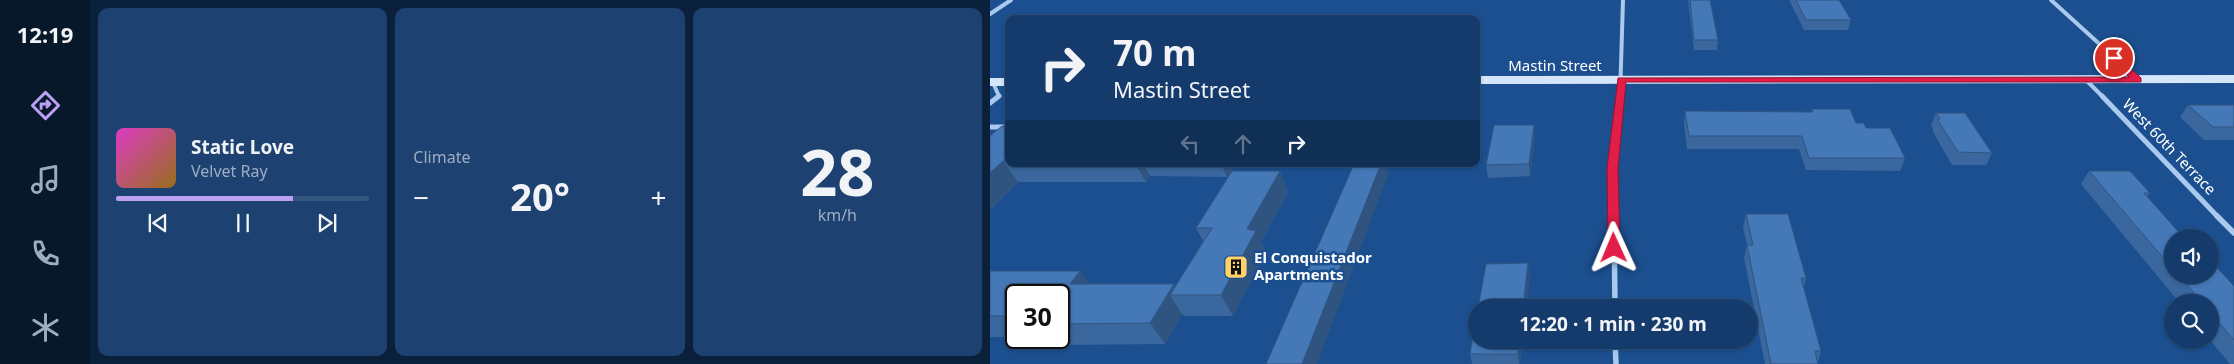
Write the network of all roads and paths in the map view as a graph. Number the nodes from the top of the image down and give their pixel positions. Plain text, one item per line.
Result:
1 (1011, 0) edge
2 (1623, 0) edge
3 (2051, 0) edge
4 (990, 14) edge
5 (2234, 79) edge
6 (1480, 80) edge
7 (1622, 80) junction
8 (2086, 80) junction
9 (2138, 80) junction
10 (1005, 82) edge
11 (991, 83) edge
12 (990, 103) edge
13 (1005, 126) edge
14 (990, 127) edge
15 (2234, 233) edge
16 (1615, 299) edge
17 (1616, 349) edge
18 (1616, 364) edge

1 - 4 street
2 - 7 street
3 - 9 street, West 60th Terrace
5 - 9 street, Mastin Street
6 - 7 street, Mastin Street
7 - 8 street, Mastin Street
7 - 16 street
8 - 9 street, Mastin Street
8 - 15 street, West 60th Terrace
10 - 11 street
11 - 12 street
13 - 14 street
17 - 18 street

